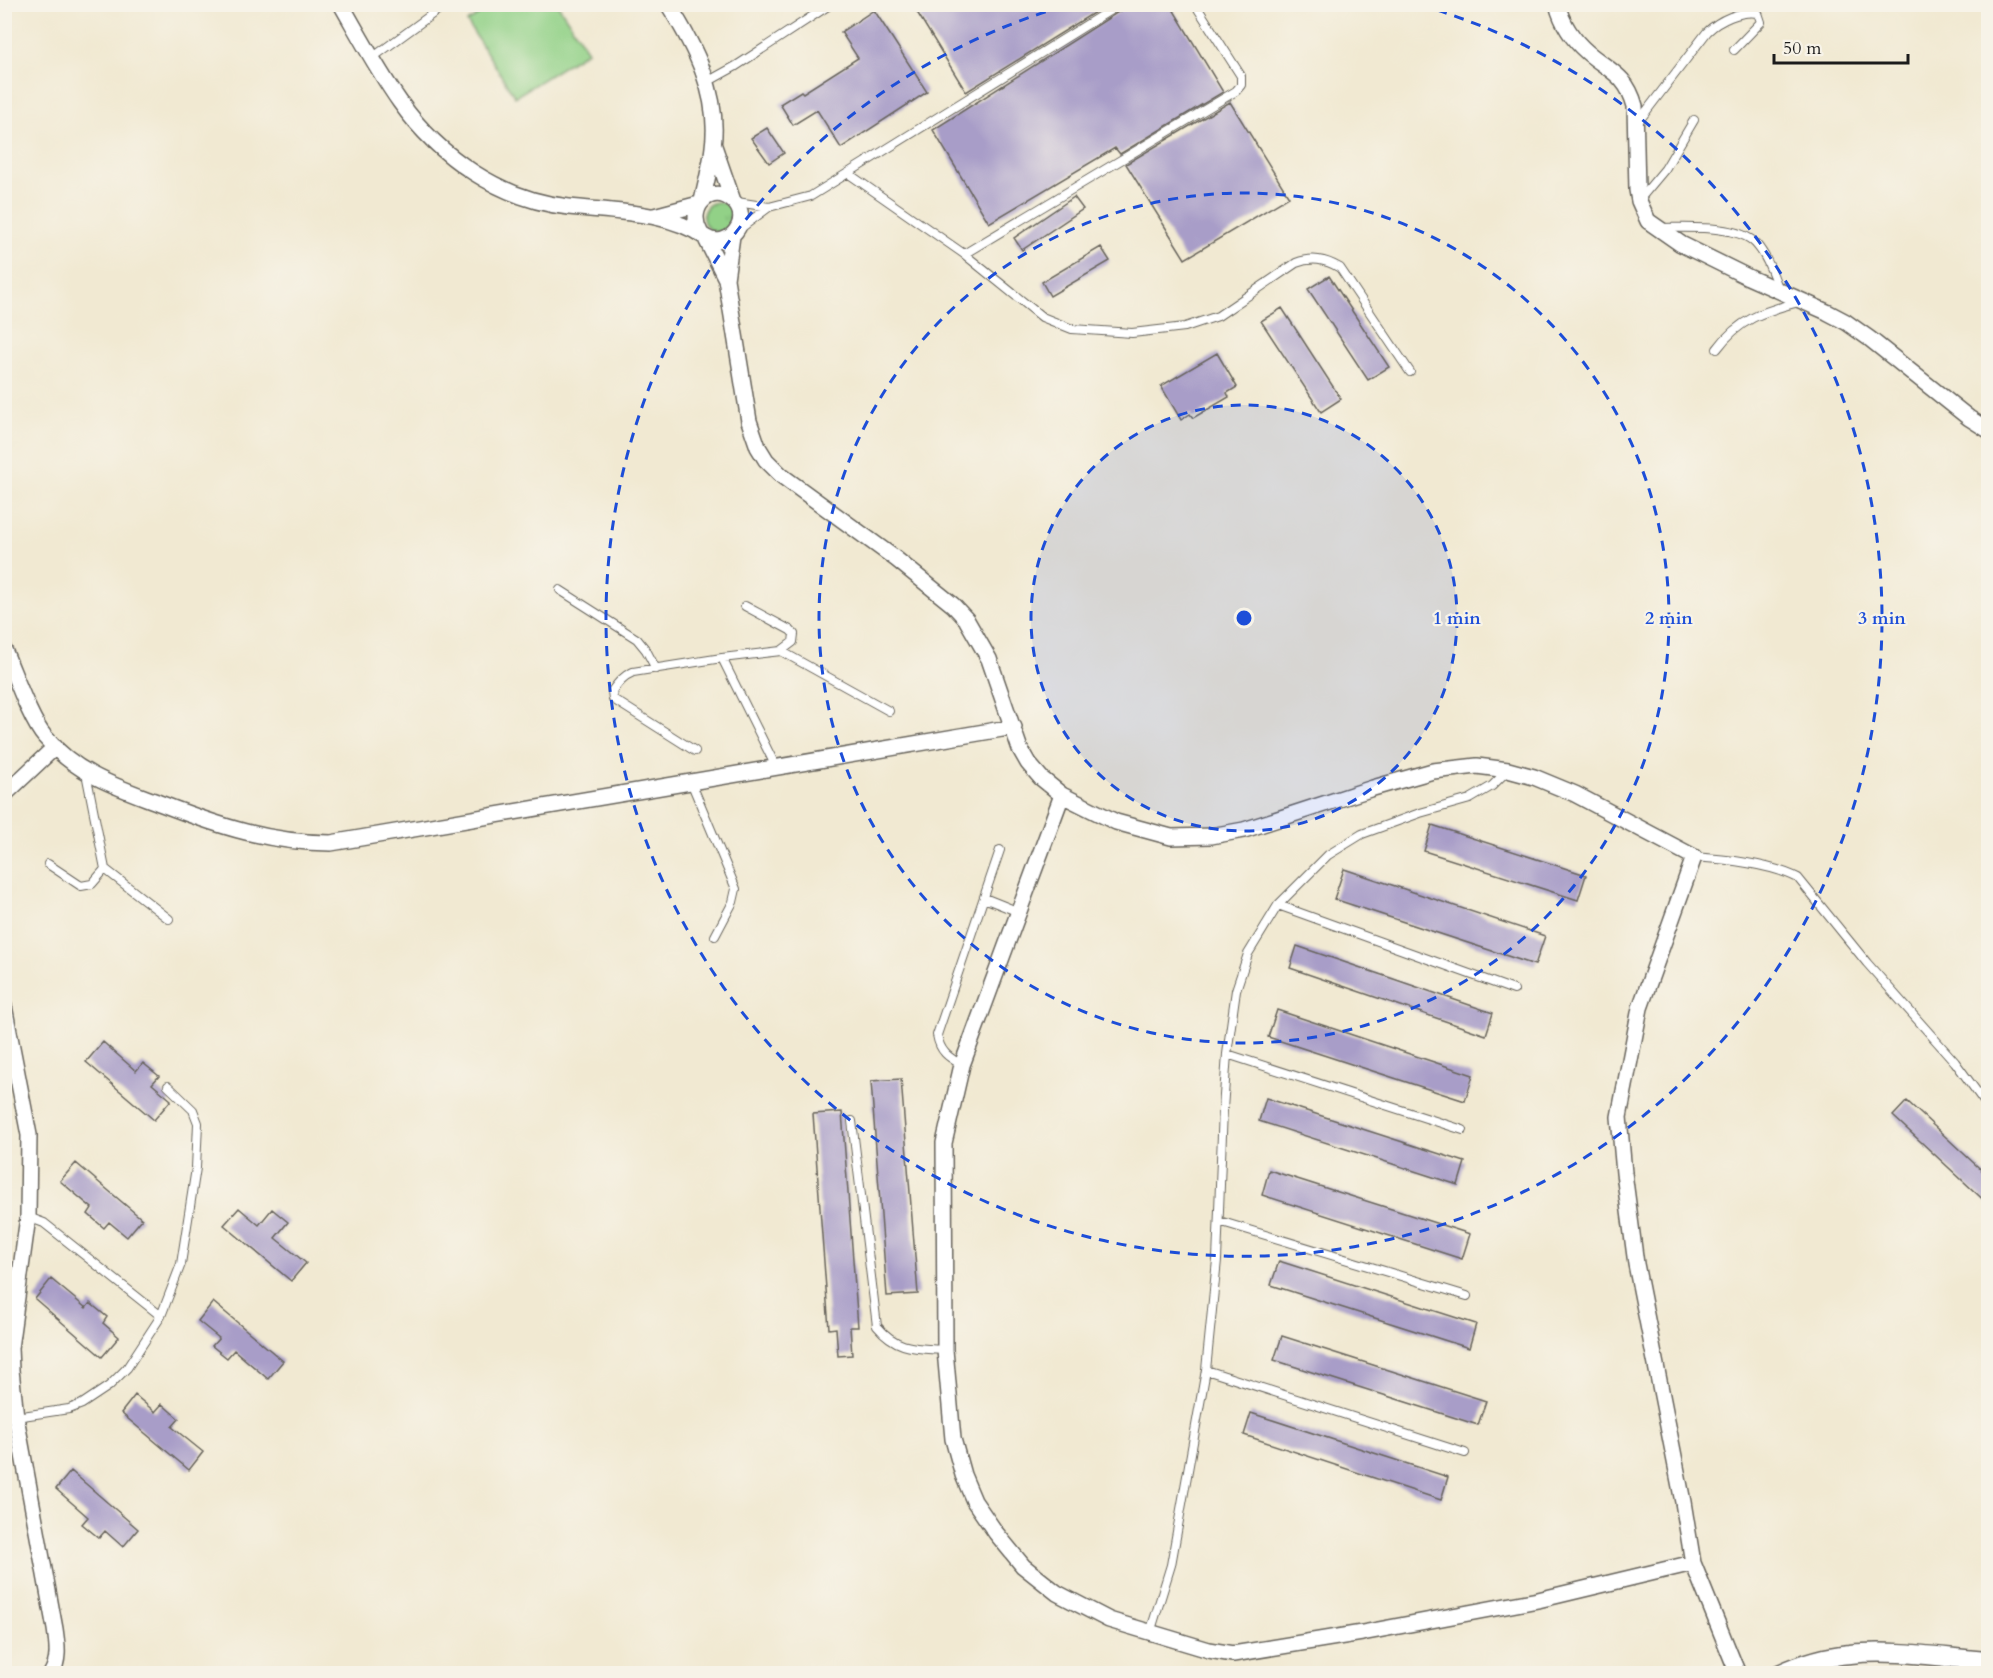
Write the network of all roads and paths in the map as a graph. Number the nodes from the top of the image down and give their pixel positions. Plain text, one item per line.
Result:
1 (341, 4) edge
2 (426, 4) edge
3 (446, 4) edge
4 (668, 4) edge
5 (831, 4) edge
6 (1120, 4) edge
7 (1195, 4) edge
8 (1557, 4) edge
9 (432, 14) junction
10 (1734, 50) dead end
11 (372, 58) junction
12 (707, 82) junction
13 (1694, 120) dead end
14 (1635, 126) junction
15 (714, 146) junction
16 (849, 174) junction
17 (734, 201) junction
18 (1639, 201) junction
19 (701, 203) junction
20 (769, 207) junction
21 (654, 216) junction
22 (1656, 228) junction
23 (703, 234) junction
24 (734, 234) junction
25 (964, 254) junction
26 (726, 279) junction
27 (1779, 291) junction
28 (1803, 301) junction
29 (1717, 349) dead end
30 (1410, 372) dead end
31 (1989, 430) edge
32 (560, 590) dead end
33 (745, 606) dead end
34 (4, 650) edge
35 (781, 651) junction
36 (722, 658) junction
37 (656, 669) junction
38 (889, 711) dead end
39 (1014, 727) junction
40 (55, 747) junction
41 (695, 751) dead end
42 (777, 769) junction
43 (1508, 770) junction
44 (86, 773) junction
45 (691, 782) junction
46 (4, 795) edge
47 (1062, 795) junction
48 (1000, 850) dead end
49 (1694, 857) junction
50 (48, 864) dead end
51 (105, 869) junction
52 (984, 898) junction
53 (1278, 905) junction
54 (1020, 912) junction
55 (169, 919) dead end
56 (715, 936) dead end
57 (1514, 990) dead end
58 (4, 1006) edge
59 (1227, 1054) junction
60 (962, 1065) junction
61 (168, 1086) dead end
62 (1989, 1107) edge
63 (852, 1121) dead end
64 (1463, 1130) dead end
65 (28, 1217) junction
66 (1219, 1221) junction
67 (1467, 1296) dead end
68 (161, 1316) junction
69 (945, 1350) junction
70 (1206, 1370) junction
71 (16, 1417) junction
72 (1465, 1453) dead end
73 (1693, 1563) junction
74 (1150, 1633) junction
75 (1989, 1661) edge
76 (51, 1674) edge
77 (1738, 1674) edge
78 (1779, 1674) edge

1 - 11 street
2 - 9 lane
3 - 9 lane
4 - 12 street
5 - 12 lane
6 - 16 lane
7 - 25 lane
8 - 14 street
9 - 11 lane
10 - 14 lane
11 - 21 street
12 - 15 street
13 - 18 lane
14 - 18 street
15 - 17 street
15 - 19 street
16 - 20 lane
16 - 25 lane
17 - 19 street
17 - 20 lane
17 - 24 street
18 - 22 street
19 - 21 street
19 - 23 street
20 - 24 lane
21 - 23 street
22 - 27 street
22 - 27 lane
23 - 24 street
23 - 26 street
24 - 26 street
25 - 30 lane
26 - 39 street
27 - 28 street
28 - 29 lane
28 - 31 street
32 - 37 lane
33 - 35 lane
34 - 40 street
35 - 36 lane
35 - 38 lane
36 - 37 lane
36 - 42 lane
37 - 41 lane
39 - 42 street
39 - 47 street
40 - 44 street
40 - 46 street
42 - 45 street
43 - 47 street
43 - 49 street
43 - 53 lane
44 - 45 street
44 - 51 lane
45 - 56 lane
47 - 54 street
48 - 52 lane
49 - 62 lane
49 - 73 street
50 - 51 lane
51 - 55 lane
52 - 54 lane
52 - 60 lane
53 - 57 lane
53 - 59 lane
54 - 60 street
58 - 65 street
59 - 64 lane
59 - 66 lane
60 - 69 street
61 - 68 lane
63 - 69 lane
65 - 68 lane
65 - 71 street
66 - 67 lane
66 - 70 lane
68 - 71 lane
69 - 74 street
70 - 72 lane
70 - 74 lane
71 - 76 street
73 - 74 street
73 - 77 street
75 - 78 street

